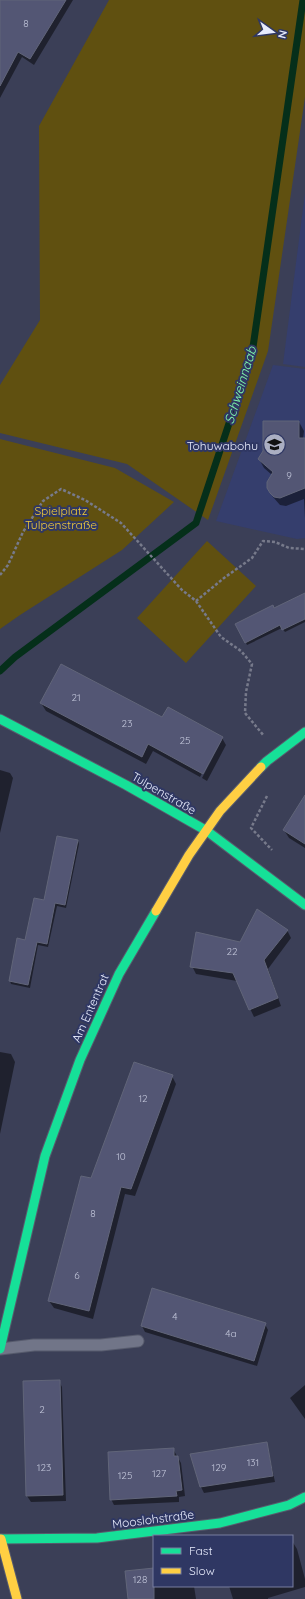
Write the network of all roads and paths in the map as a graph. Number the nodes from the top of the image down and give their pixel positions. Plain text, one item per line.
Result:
1 (305, 549) edge
2 (0, 575) edge
3 (196, 601) junction
4 (0, 719) edge
5 (305, 732) edge
6 (277, 754) junction
7 (270, 790) dead end
8 (207, 831) junction
9 (275, 853) dead end
10 (305, 905) edge
11 (138, 1341) dead end
12 (0, 1349) edge
13 (305, 1497) edge
14 (0, 1539) edge
15 (17, 1599) edge

1 - 3 path
2 - 3 path
3 - 6 path
4 - 8 street, Tulpenstraße
5 - 6 street, Am Ententrat
6 - 8 street, Am Ententrat
7 - 9 path
8 - 10 street, Tulpenstraße
8 - 12 street, Am Ententrat
11 - 12 lane
13 - 14 street, Mooslohstraße
14 - 15 street

